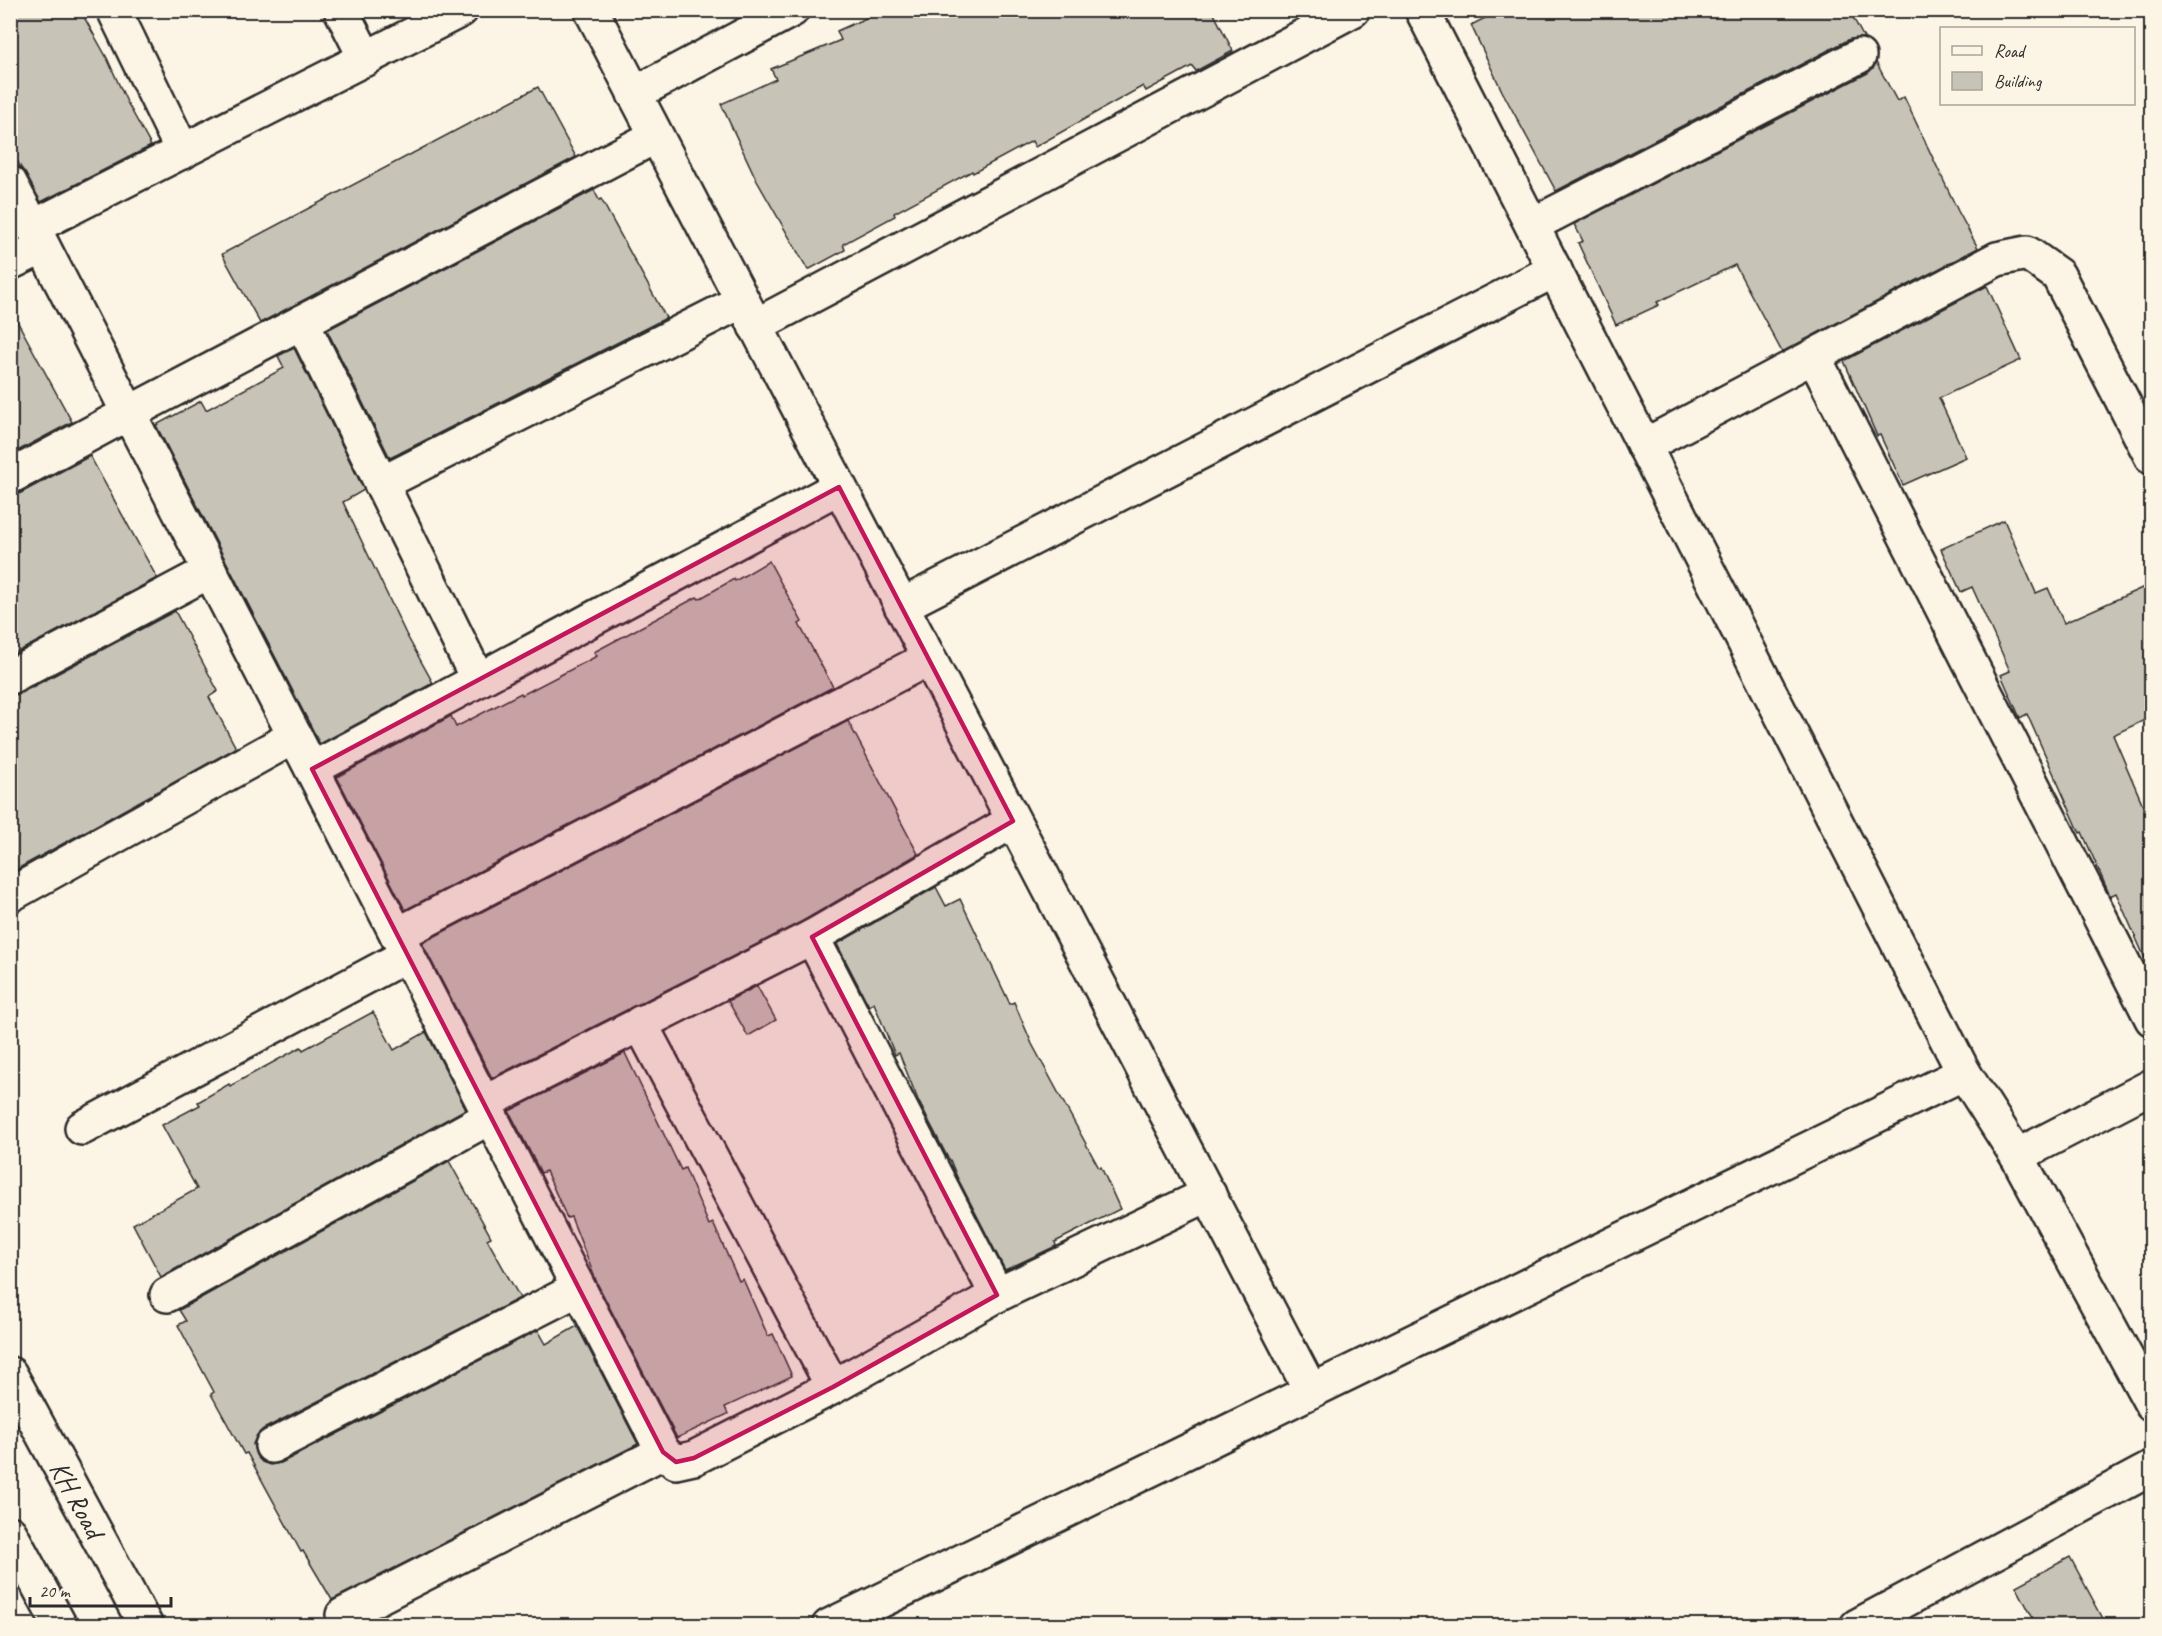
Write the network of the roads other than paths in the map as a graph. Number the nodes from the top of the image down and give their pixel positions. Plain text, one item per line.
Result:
1 (114, 10) edge
2 (341, 10) edge
3 (461, 10) edge
4 (591, 10) edge
5 (792, 10) edge
6 (1353, 10) edge
7 (1422, 10) edge
8 (1859, 56) dead end
9 (366, 59) junction
10 (634, 94) junction
11 (657, 136) junction
12 (183, 152) junction
13 (10, 183) edge
14 (1532, 225) junction
15 (38, 237) junction
16 (10, 263) edge
17 (1555, 270) junction
18 (749, 313) junction
19 (302, 322) junction
20 (1814, 357) junction
21 (129, 413) junction
22 (1644, 446) junction
23 (2151, 458) edge
24 (10, 477) edge
25 (381, 484) junction
26 (839, 487) junction
27 (210, 571) junction
28 (901, 606) junction
29 (929, 658) junction
30 (10, 677) edge
31 (478, 680) junction
32 (295, 736) junction
33 (312, 769) junction
34 (1013, 821) junction
35 (10, 896) edge
36 (812, 937) junction
37 (402, 945) junction
38 (2151, 1019) edge
39 (640, 1023) junction
40 (1964, 1073) junction
41 (2151, 1086) edge
42 (487, 1110) junction
43 (82, 1128) dead end
44 (2017, 1156) junction
45 (1209, 1194) junction
46 (579, 1289) junction
47 (167, 1295) dead end
48 (997, 1295) junction
49 (10, 1374) edge
50 (833, 1387) junction
51 (1311, 1391) junction
52 (2151, 1404) edge
53 (272, 1446) dead end
54 (663, 1452) junction
55 (2151, 1468) edge
56 (10, 1533) edge
57 (344, 1615) dead end
58 (60, 1626) edge
59 (146, 1626) edge
60 (829, 1626) edge
61 (1857, 1626) edge

1 - 12 street
2 - 9 street
3 - 9 street
4 - 10 street
5 - 10 street
6 - 18 street
7 - 14 street
8 - 14 street
9 - 12 street
10 - 11 street
11 - 18 street
11 - 19 street
12 - 15 street
13 - 15 street
14 - 17 street
15 - 16 street
15 - 21 street
17 - 22 street
17 - 28 street
18 - 25 street
18 - 26 street
19 - 21 street
19 - 25 street
20 - 22 street
20 - 23 street
20 - 38 street
21 - 24 street
21 - 27 street
22 - 40 street
25 - 31 street
26 - 28 street
26 - 31 street
27 - 30 street
27 - 32 street
28 - 29 street
29 - 34 street
29 - 37 street
31 - 33 street
32 - 33 street
32 - 35 street
33 - 37 street
34 - 36 street
34 - 45 street
36 - 39 street
36 - 48 street
37 - 42 street
37 - 43 street
39 - 42 street
39 - 50 street
40 - 44 street
40 - 51 street
41 - 44 street
42 - 46 street
42 - 47 street
44 - 52 street
45 - 48 street
45 - 51 street
46 - 53 street
46 - 54 street
48 - 50 street
49 - 59 street, KH Road
50 - 54 street
51 - 60 street
54 - 57 street
55 - 61 street
56 - 58 street

